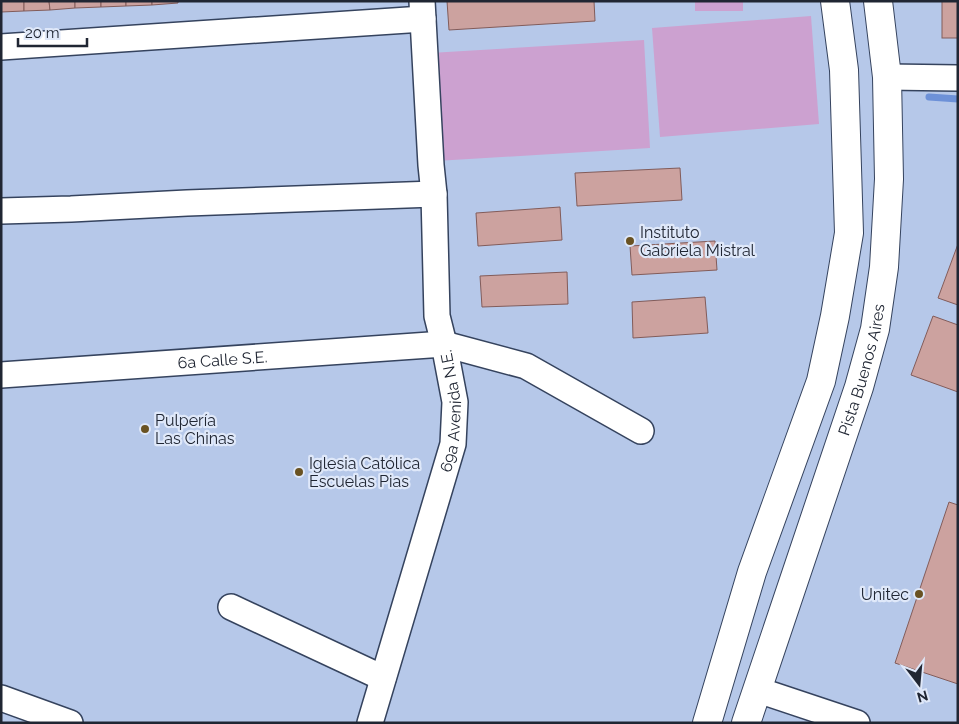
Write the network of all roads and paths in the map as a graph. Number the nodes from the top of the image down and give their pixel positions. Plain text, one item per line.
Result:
1 (835, 1) edge
2 (878, 1) edge
3 (423, 10) edge
4 (1, 47) edge
5 (887, 77) junction
6 (958, 78) edge
7 (846, 128) junction
8 (888, 128) junction
9 (434, 194) junction
10 (1, 211) edge
11 (444, 344) junction
12 (1, 375) edge
13 (641, 431) dead end
14 (231, 607) dead end
15 (383, 678) junction
16 (758, 690) junction
17 (1, 698) edge
18 (70, 723) edge
19 (370, 723) edge
20 (707, 723) edge
21 (746, 723) edge
22 (857, 723) edge

1 - 7 main road
2 - 5 main road, Pista Buenos Aires
3 - 4 street
3 - 9 street, 69a Avenida N.E.
5 - 6 street
5 - 8 main road, Pista Buenos Aires
7 - 8 main road
7 - 20 main road
8 - 16 main road, Pista Buenos Aires
9 - 10 street
9 - 11 street, 69a Avenida N.E.
11 - 12 street, 6a Calle S.E.
11 - 13 street, 6a Calle S.E.
11 - 15 street, 69a Avenida N.E.
14 - 15 street
15 - 19 street, 69a Avenida N.E.
16 - 21 main road, Pista Buenos Aires
16 - 22 street
17 - 18 street

